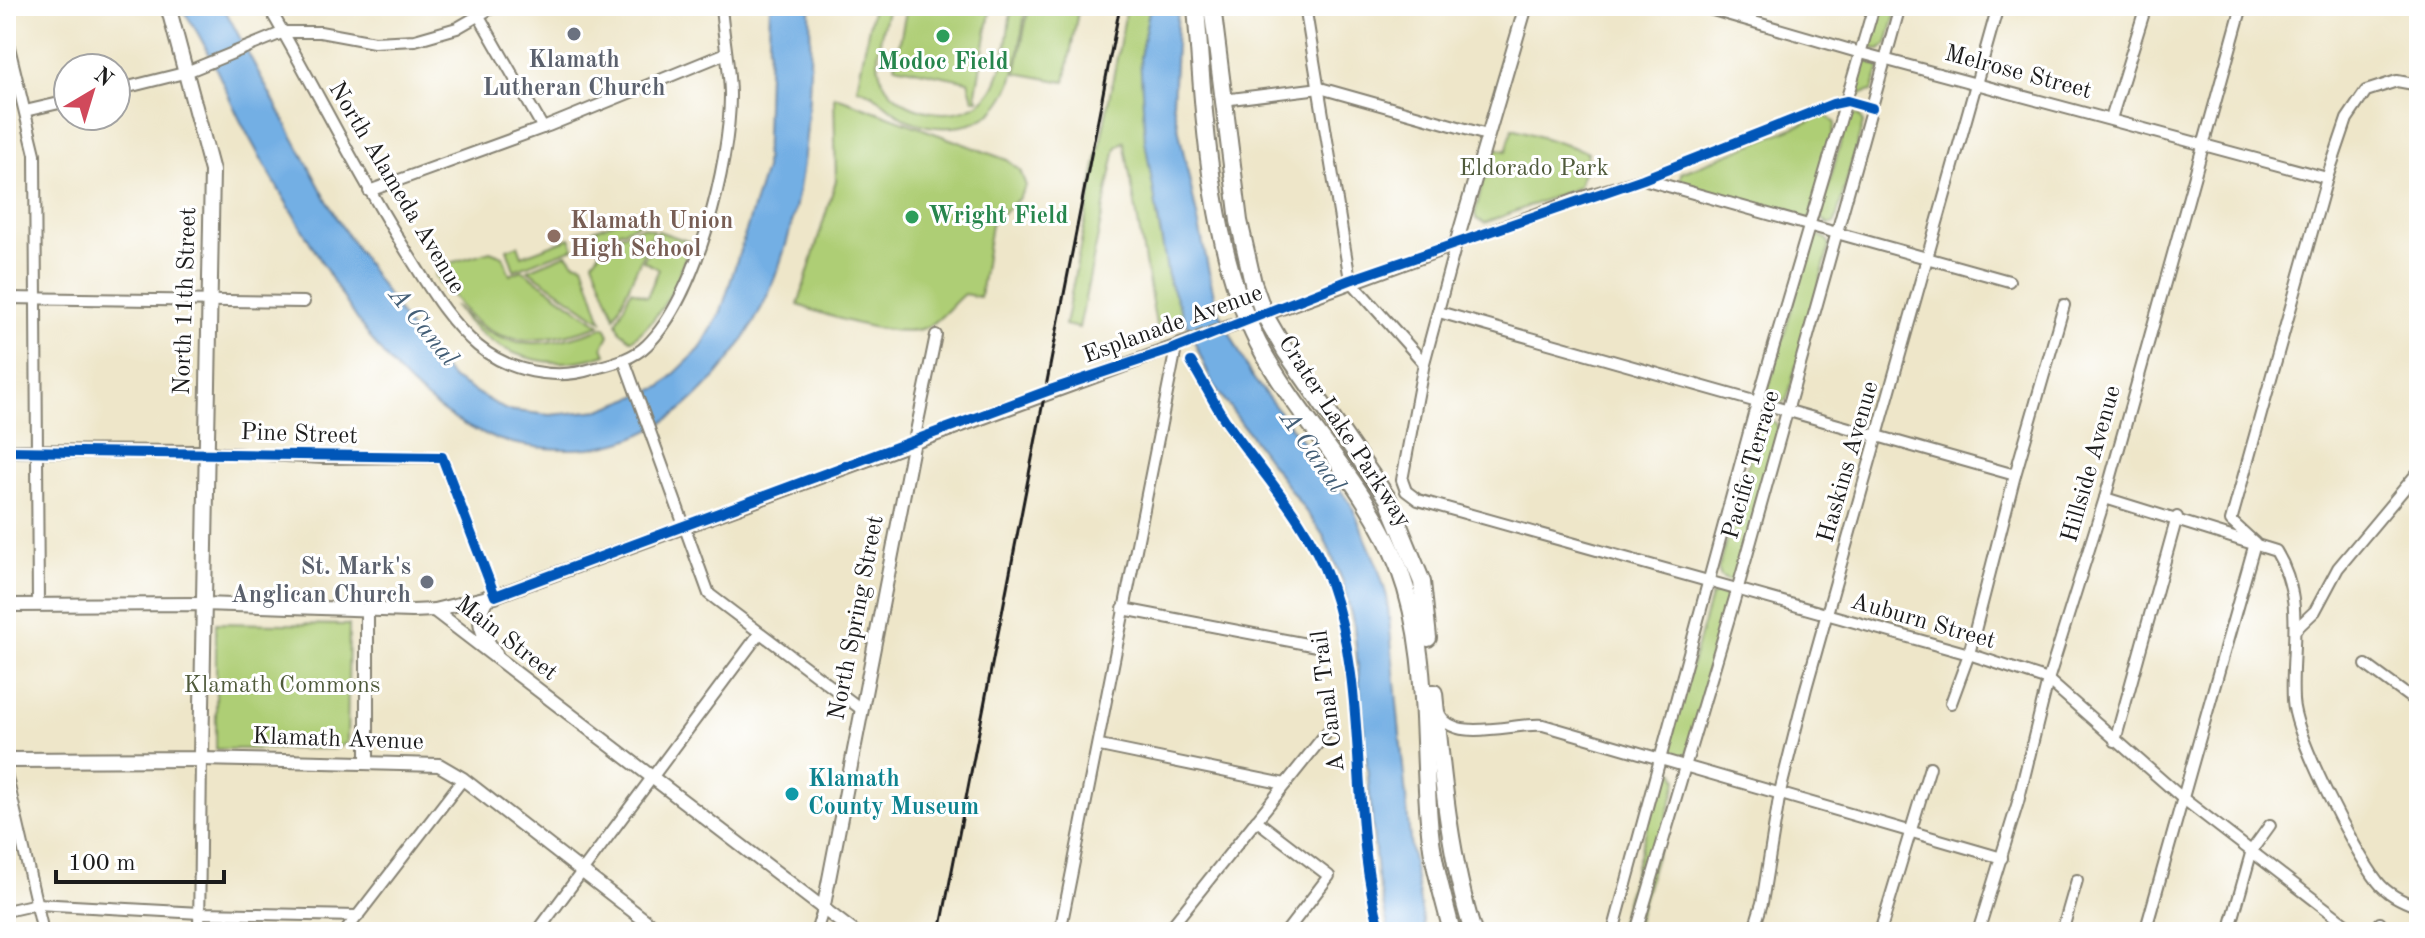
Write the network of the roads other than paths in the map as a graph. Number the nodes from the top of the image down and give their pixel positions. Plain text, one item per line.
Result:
1 (168, 6) edge
2 (268, 6) edge
3 (495, 6) edge
4 (721, 6) edge
5 (1196, 6) edge
6 (1212, 6) edge
7 (1305, 6) edge
8 (1526, 6) edge
9 (1699, 6) edge
10 (1874, 6) edge
11 (1900, 6) edge
12 (1998, 6) edge
13 (2146, 6) edge
14 (2242, 6) edge
15 (479, 16) junction
16 (284, 32) junction
17 (6, 35) edge
18 (1861, 53) junction
19 (724, 54) junction
20 (1885, 59) junction
21 (184, 73) junction
22 (1977, 82) junction
23 (2419, 85) edge
24 (132, 86) edge
25 (1320, 88) junction
26 (1223, 100) junction
27 (1847, 101) junction
28 (52, 105) edge
29 (1872, 108) junction
30 (25, 111) junction
31 (2111, 119) junction
32 (543, 128) junction
33 (1487, 135) junction
34 (2202, 145) junction
35 (2327, 178) junction
36 (1643, 179) junction
37 (369, 191) junction
38 (1811, 227) junction
39 (1836, 232) junction
40 (1456, 244) junction
41 (1925, 258) junction
42 (1350, 280) junction
43 (2009, 281) dead end
44 (6, 298) edge
45 (35, 298) junction
46 (210, 300) junction
47 (304, 302) dead end
48 (2064, 305) dead end
49 (1439, 312) junction
50 (1256, 317) junction
51 (936, 335) dead end
52 (1176, 348) junction
53 (624, 360) junction
54 (1424, 363) junction
55 (1757, 403) junction
56 (1787, 411) junction
57 (1878, 437) junction
58 (914, 441) junction
59 (6, 451) edge
60 (34, 452) junction
61 (204, 452) junction
62 (2419, 471) edge
63 (2015, 475) junction
64 (2105, 498) junction
65 (2177, 517) junction
66 (684, 527) junction
67 (2255, 543) junction
68 (1708, 582) junction
69 (1737, 591) junction
70 (491, 597) junction
71 (202, 604) junction
72 (6, 605) edge
73 (38, 605) junction
74 (367, 609) junction
75 (1123, 609) junction
76 (434, 610) junction
77 (1827, 616) junction
78 (2296, 629) junction
79 (759, 634) junction
80 (1317, 646) dead end
81 (1969, 654) junction
82 (504, 665) junction
83 (2366, 665) dead end
84 (2048, 680) junction
85 (1435, 703) junction
86 (1951, 703) dead end
87 (2419, 704) edge
88 (861, 709) junction
89 (1327, 732) dead end
90 (2115, 741) junction
91 (1100, 746) junction
92 (201, 759) junction
93 (6, 760) edge
94 (1659, 760) junction
95 (367, 761) junction
96 (1686, 767) junction
97 (1930, 767) dead end
98 (6, 773) edge
99 (463, 779) junction
100 (652, 780) junction
101 (1285, 784) junction
102 (1780, 792) junction
103 (2181, 797) junction
104 (1256, 820) junction
105 (2270, 825) dead end
106 (1910, 830) junction
107 (2252, 850) junction
108 (2002, 858) junction
109 (583, 872) junction
110 (2077, 880) dead end
111 (37, 904) junction
112 (2419, 907) edge
113 (823, 910) junction
114 (6, 911) edge
115 (200, 913) junction
116 (358, 916) junction
117 (43, 932) edge
118 (199, 932) edge
119 (345, 932) edge
120 (537, 932) edge
121 (660, 932) edge
122 (816, 932) edge
123 (854, 932) edge
124 (1060, 932) edge
125 (1167, 932) edge
126 (1286, 932) edge
127 (1452, 932) edge
128 (1473, 932) edge
129 (1613, 932) edge
130 (1636, 932) edge
131 (1753, 932) edge
132 (1880, 932) edge
133 (1978, 932) edge
134 (2062, 932) edge
135 (2145, 932) edge
136 (2229, 932) edge
137 (2356, 932) edge

1 - 21 main road, North 11th Street
2 - 16 street, North Alameda Avenue
3 - 15 street
4 - 19 street, North Alameda Avenue
5 - 50 main road, Crater Lake Parkway
6 - 26 main road, Crater Lake Parkway
7 - 25 street
8 - 33 street
9 - 18 street, Melrose Street
10 - 18 street, Pacific Terrace
11 - 20 street, Pacific Terrace
12 - 22 street, Haskins Avenue
13 - 31 street
14 - 34 street, Hillside Avenue
15 - 16 street
15 - 32 street
16 - 21 street
16 - 37 street, North Alameda Avenue
17 - 30 street
18 - 20 street, Melrose Street
18 - 27 street, Pacific Terrace
19 - 32 street
19 - 53 street, North Alameda Avenue
20 - 22 street, Melrose Street
20 - 29 street, Pacific Terrace
21 - 24 street
21 - 46 main road, North 11th Street
22 - 31 street, Melrose Street
22 - 41 street, Haskins Avenue
23 - 35 street
25 - 26 street
25 - 33 street
25 - 42 street
26 - 50 main road, Crater Lake Parkway
27 - 29 street
27 - 36 street, Esplanade Avenue
27 - 38 street, Pacific Terrace
28 - 30 street
29 - 39 street, Pacific Terrace
30 - 45 street
31 - 34 street, Melrose Street
32 - 37 street
33 - 40 street
34 - 35 street, Melrose Street
34 - 64 street, Hillside Avenue
35 - 67 street
36 - 38 street
36 - 40 street, Esplanade Avenue
37 - 53 street, North Alameda Avenue
38 - 39 street
38 - 55 street, Pacific Terrace
39 - 41 street
39 - 56 street, Pacific Terrace
40 - 42 street, Esplanade Avenue
40 - 49 street
41 - 43 street
41 - 57 street, Haskins Avenue
42 - 50 street, Esplanade Avenue
42 - 54 street
44 - 45 street
45 - 46 street
45 - 60 street
46 - 47 street
46 - 61 main road, North 11th Street
48 - 63 street
49 - 54 street
49 - 55 street
50 - 52 street, Esplanade Avenue
50 - 85 main road, Crater Lake Parkway
50 - 127 main road, Crater Lake Parkway
51 - 58 street, North Spring Street
52 - 58 street, Esplanade Avenue
52 - 75 street
53 - 66 street
54 - 68 street, Auburn Street
55 - 56 street
55 - 68 street, Pacific Terrace
56 - 57 street
56 - 69 street, Pacific Terrace
57 - 63 street
57 - 77 street, Haskins Avenue
58 - 66 street, Esplanade Avenue
58 - 88 street, North Spring Street
59 - 60 street, Pine Street
60 - 61 street, Pine Street
60 - 73 street
61 - 70 street, Pine Street
61 - 71 main road, North 11th Street
62 - 78 street
63 - 81 street
64 - 65 street
64 - 84 street, Hillside Avenue
65 - 67 street
65 - 90 street
66 - 70 street, Esplanade Avenue
66 - 79 street
67 - 78 street
67 - 103 street
68 - 69 street, Auburn Street
68 - 94 street, Pacific Terrace
69 - 77 street, Auburn Street
69 - 96 street, Pacific Terrace
70 - 76 street, Esplanade Avenue
70 - 82 street
71 - 73 street, Main Street
71 - 74 street, Main Street
71 - 92 main road, North 11th Street
72 - 73 street, Main Street
74 - 76 street, Main Street
74 - 95 street
75 - 80 street
75 - 91 street
76 - 82 street, Main Street
77 - 81 street, Auburn Street
77 - 102 street, Haskins Avenue
78 - 112 street
79 - 88 street
79 - 100 street
81 - 84 street, Auburn Street
81 - 86 street
82 - 100 street, Main Street
83 - 87 street
84 - 90 street, Auburn Street
84 - 108 street, Hillside Avenue
85 - 94 street
85 - 128 main road, Crater Lake Parkway
88 - 113 street, North Spring Street
89 - 101 street
90 - 103 street, Auburn Street
91 - 101 street
91 - 124 street
92 - 93 main road, Klamath Avenue
92 - 95 street, Klamath Avenue
92 - 115 street
94 - 96 street
94 - 129 street, Pacific Terrace
95 - 99 street, Klamath Avenue
96 - 102 street
96 - 130 street, Pacific Terrace
97 - 106 street
98 - 111 street
99 - 109 street, Klamath Avenue
99 - 116 street
100 - 109 street
100 - 113 street, Main Street
101 - 104 street
102 - 106 street
102 - 131 street, Haskins Avenue
103 - 107 street, Auburn Street
103 - 135 street
104 - 125 street
104 - 126 street
105 - 107 street
106 - 108 street
106 - 132 street
107 - 136 street
107 - 137 street, Auburn Street
108 - 133 street, Hillside Avenue
109 - 120 street
109 - 121 street, Klamath Avenue
110 - 134 street
111 - 114 street
111 - 115 street
111 - 117 street
113 - 122 street
113 - 123 street, Main Street
115 - 116 street
115 - 118 street
116 - 119 street

